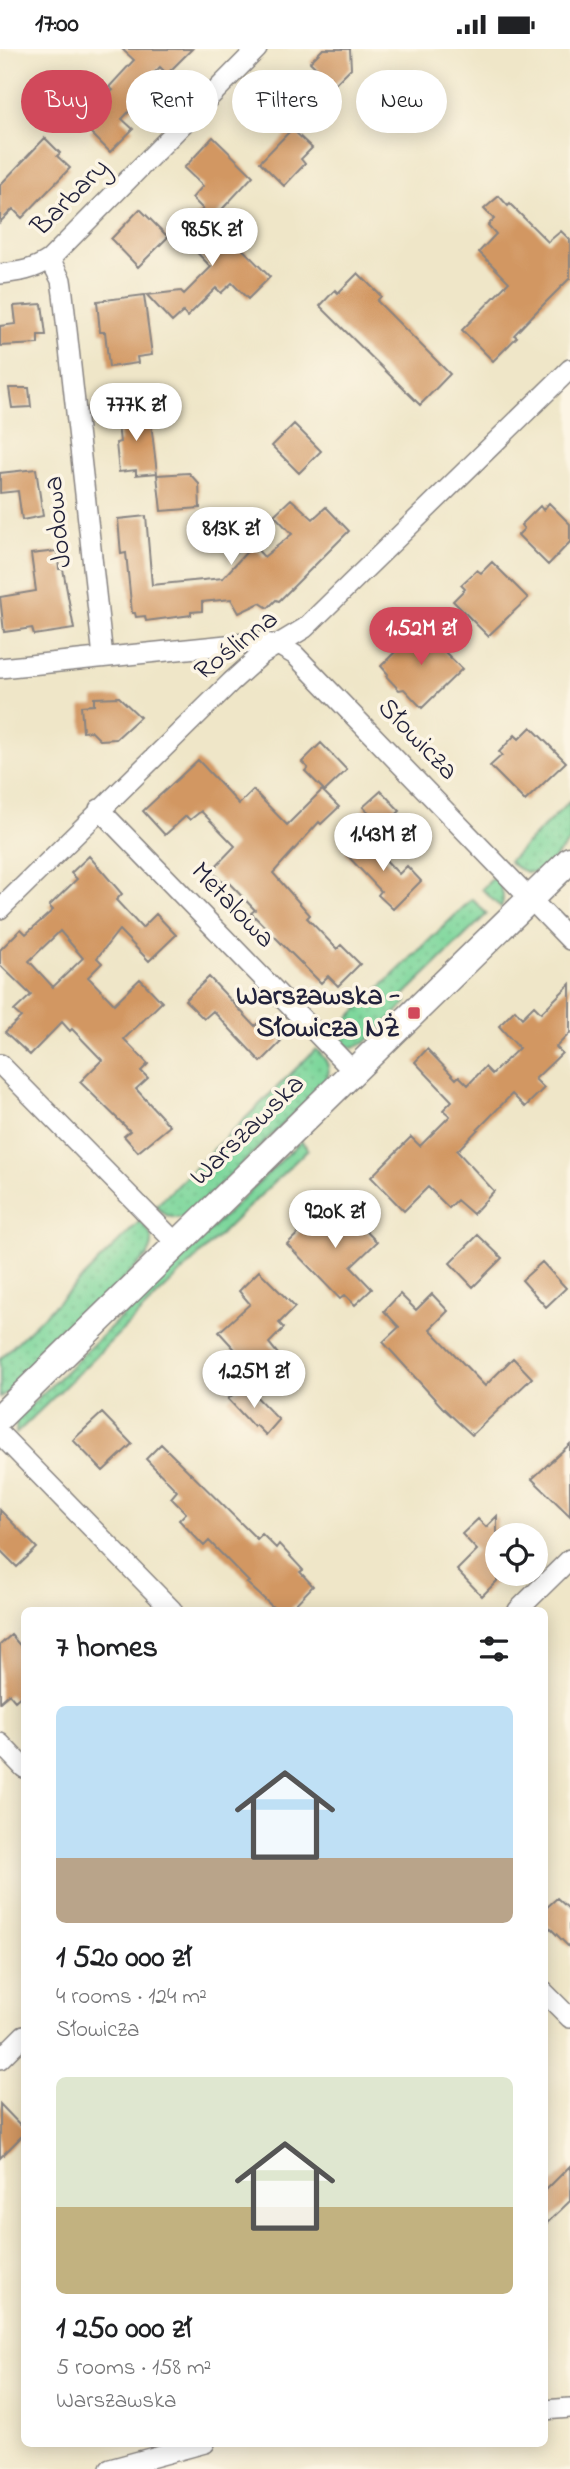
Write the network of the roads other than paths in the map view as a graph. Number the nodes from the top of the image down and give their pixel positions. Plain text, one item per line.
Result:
1 (257, 49) edge
2 (50, 259) junction
3 (0, 274) edge
4 (570, 369) edge
5 (278, 645) junction
6 (103, 657) junction
7 (0, 669) edge
8 (99, 809) junction
9 (570, 860) edge
10 (531, 898) junction
11 (0, 909) edge
12 (570, 940) edge
13 (0, 1064) edge
14 (354, 1072) junction
15 (177, 1244) junction
16 (0, 1417) edge
17 (0, 1434) edge
18 (570, 1559) edge
19 (169, 1607) edge
20 (521, 1607) edge
21 (0, 1743) edge
22 (21, 1765) edge
23 (548, 1996) edge
24 (570, 2018) edge
25 (21, 2038) edge
26 (0, 2059) edge
27 (570, 2407) edge
28 (548, 2410) edge
29 (190, 2447) edge
30 (110, 2469) edge

1 - 2 street, Barbary
2 - 3 street, Barbary
2 - 6 street, Jodowa
4 - 5 street, Roślinna
5 - 6 street
5 - 8 street, Roślinna
5 - 10 street, Słowicza
6 - 7 street
8 - 11 street, Roślinna
8 - 14 street, Metalowa
9 - 10 street, Warszawska
10 - 12 street, Słowicza
10 - 14 street, Warszawska
13 - 15 street
14 - 15 street, Warszawska
15 - 16 street, Warszawska
17 - 19 street
18 - 20 street
21 - 22 street
23 - 24 street
25 - 26 street
27 - 28 street
29 - 30 street

